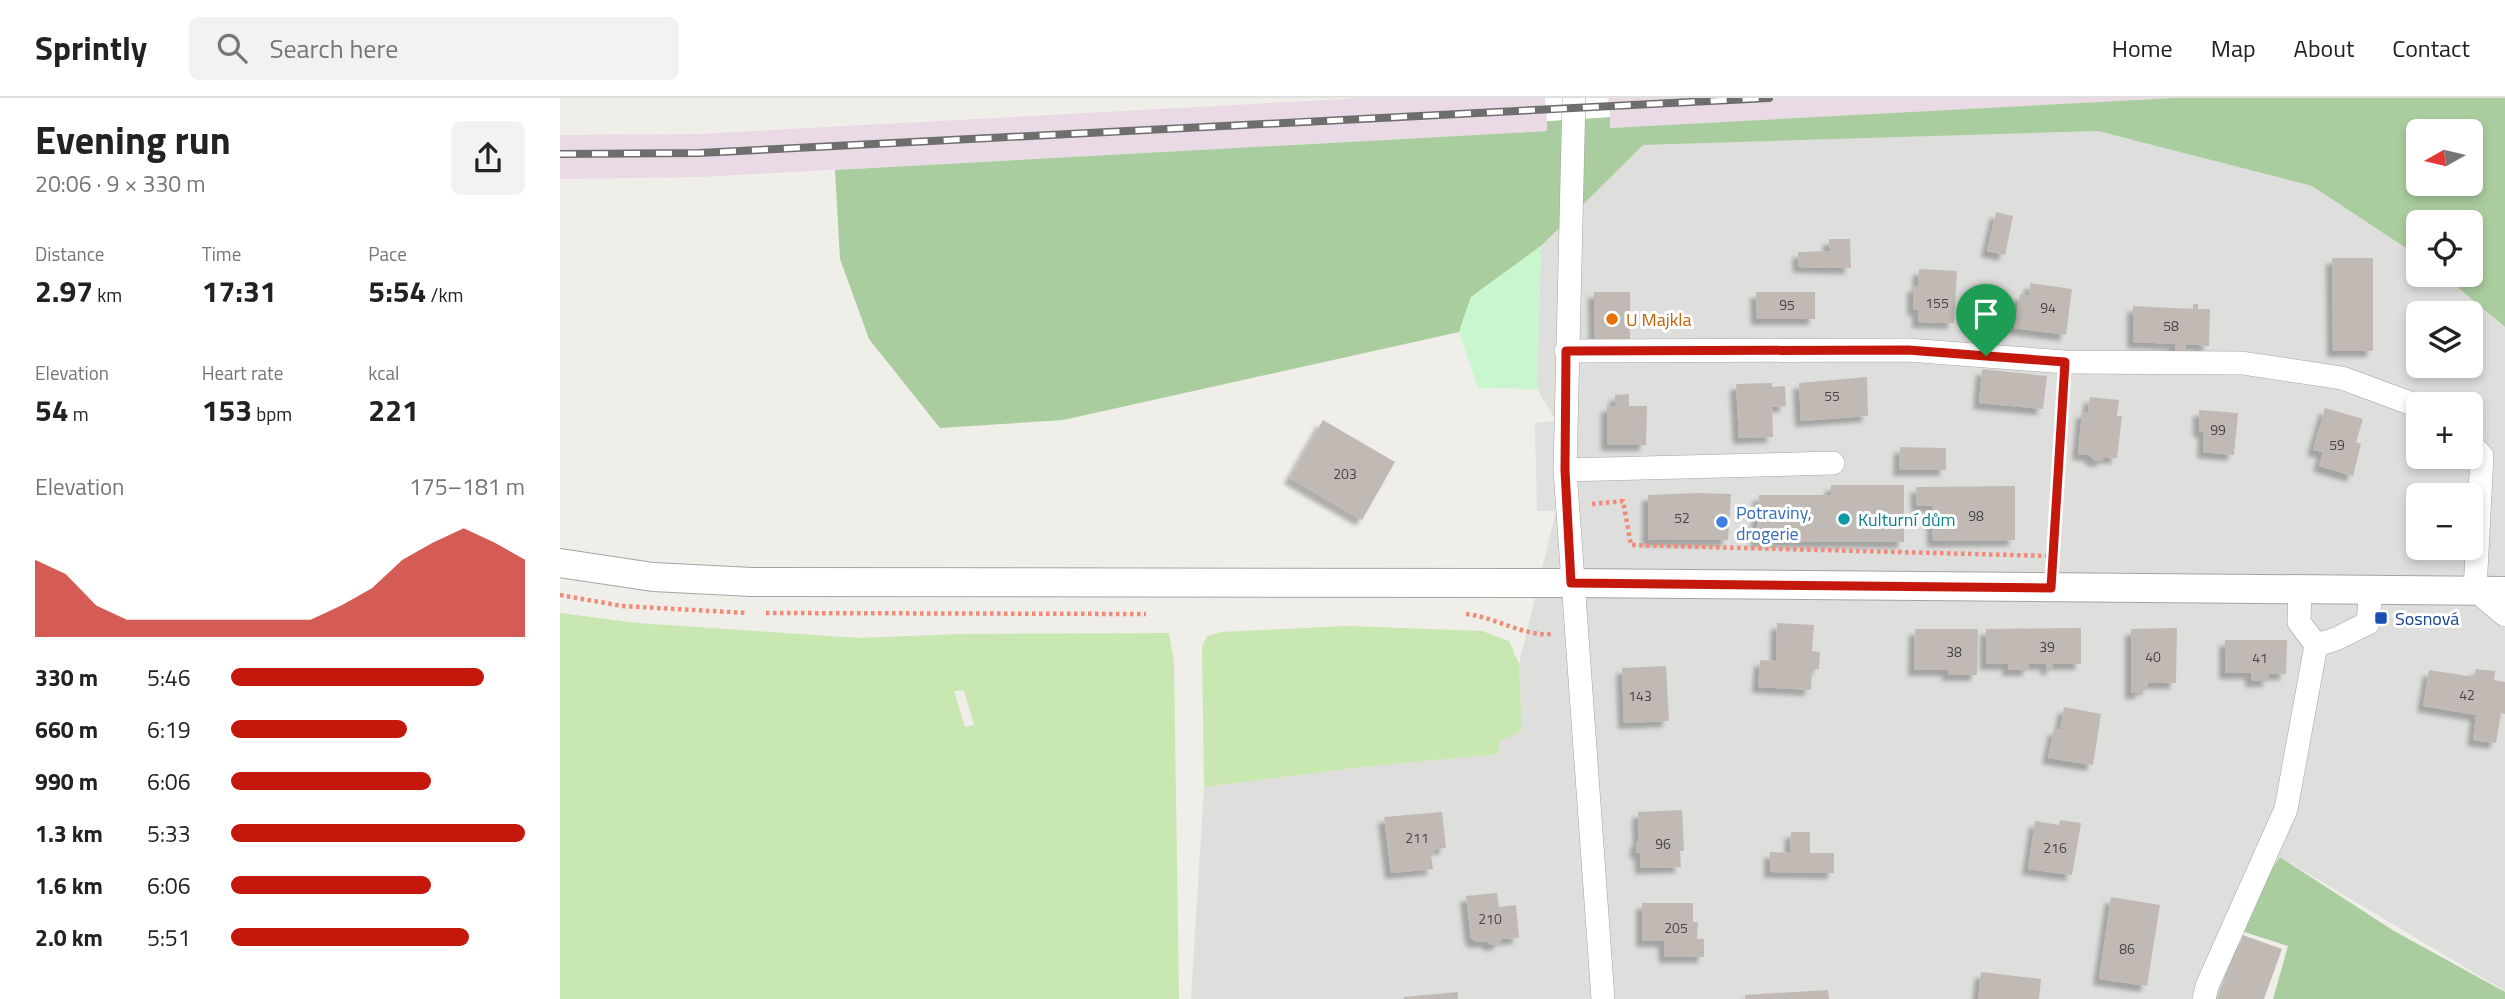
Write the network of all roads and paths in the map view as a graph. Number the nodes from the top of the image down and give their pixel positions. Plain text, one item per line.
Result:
1 (1574, 98) edge
2 (1566, 351) junction
3 (2065, 362) junction
4 (2406, 402) edge
5 (1833, 463) dead end
6 (2481, 469) edge
7 (1565, 470) junction
8 (1566, 507) junction
9 (2053, 556) junction
10 (560, 563) edge
11 (1571, 583) junction
12 (2051, 588) junction
13 (2300, 590) junction
14 (2371, 590) junction
15 (2476, 590) junction
16 (2505, 591) edge
17 (560, 595) edge
18 (1151, 614) dead end
19 (1454, 614) dead end
20 (2505, 615) edge
21 (1575, 631) junction
22 (2316, 645) junction
23 (1603, 999) edge
24 (2204, 999) edge

1 - 2 street
2 - 3 street
2 - 7 street
3 - 4 street
3 - 9 path
5 - 7 street
6 - 15 street
7 - 8 street
8 - 9 path
8 - 11 street
9 - 12 path
10 - 11 street
11 - 12 street
11 - 21 street
12 - 13 street
13 - 14 street
13 - 22 street
14 - 15 street
14 - 22 street
15 - 16 street
15 - 20 street
17 - 18 path
19 - 21 path
21 - 23 street
22 - 24 street

